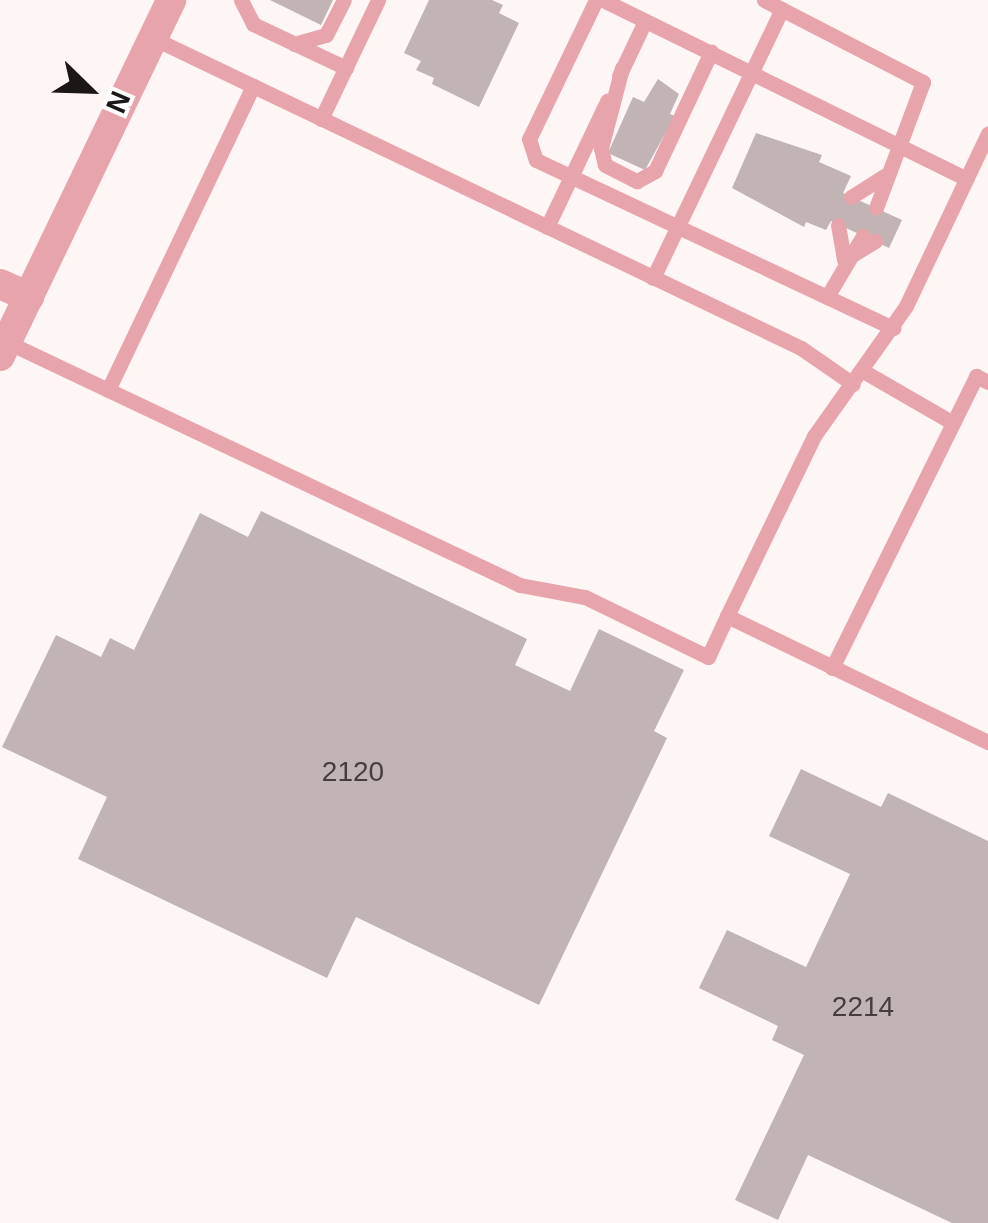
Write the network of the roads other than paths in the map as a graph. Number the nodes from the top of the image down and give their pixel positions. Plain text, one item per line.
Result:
1 (171, 0) edge
2 (241, 0) edge
3 (344, 0) edge
4 (378, 0) edge
5 (599, 0) edge
6 (764, 0) edge
7 (782, 9) junction
8 (637, 11) edge
9 (155, 39) junction
10 (294, 44) junction
11 (711, 52) junction
12 (346, 68) junction
13 (622, 68) junction
14 (752, 72) junction
15 (253, 86) junction
16 (322, 119) junction
17 (988, 133) edge
18 (899, 144) junction
19 (886, 174) junction
20 (570, 178) junction
21 (966, 179) junction
22 (547, 226) junction
23 (677, 227) junction
24 (844, 260) junction
25 (654, 278) junction
26 (0, 284) edge
27 (29, 297) junction
28 (827, 297) junction
29 (894, 328) junction
30 (4, 349) edge
31 (858, 378) junction
32 (988, 382) edge
33 (108, 390) junction
34 (953, 423) junction
35 (727, 616) junction
36 (832, 668) junction
37 (988, 742) edge

1 - 9 street
2 - 10 lane
3 - 10 lane
4 - 12 lane
5 - 8 lane
5 - 20 lane
6 - 7 lane
7 - 14 lane
7 - 18 lane
8 - 11 lane
8 - 13 lane
9 - 15 lane
9 - 27 street
10 - 12 lane
11 - 13 lane
11 - 14 lane
12 - 16 lane
13 - 20 lane
14 - 18 lane
14 - 23 lane
15 - 16 lane
15 - 33 lane
16 - 22 lane
17 - 21 lane
18 - 19 lane
18 - 21 lane
19 - 19 lane
20 - 22 lane
20 - 23 lane
21 - 29 lane
22 - 25 lane
23 - 25 lane
23 - 28 lane
24 - 24 lane
24 - 28 lane
25 - 31 lane
26 - 27 street
27 - 30 street
28 - 29 lane
29 - 31 lane
30 - 33 lane
31 - 34 lane
31 - 35 lane
32 - 34 lane
33 - 35 lane
34 - 36 lane
35 - 36 lane
36 - 37 lane

